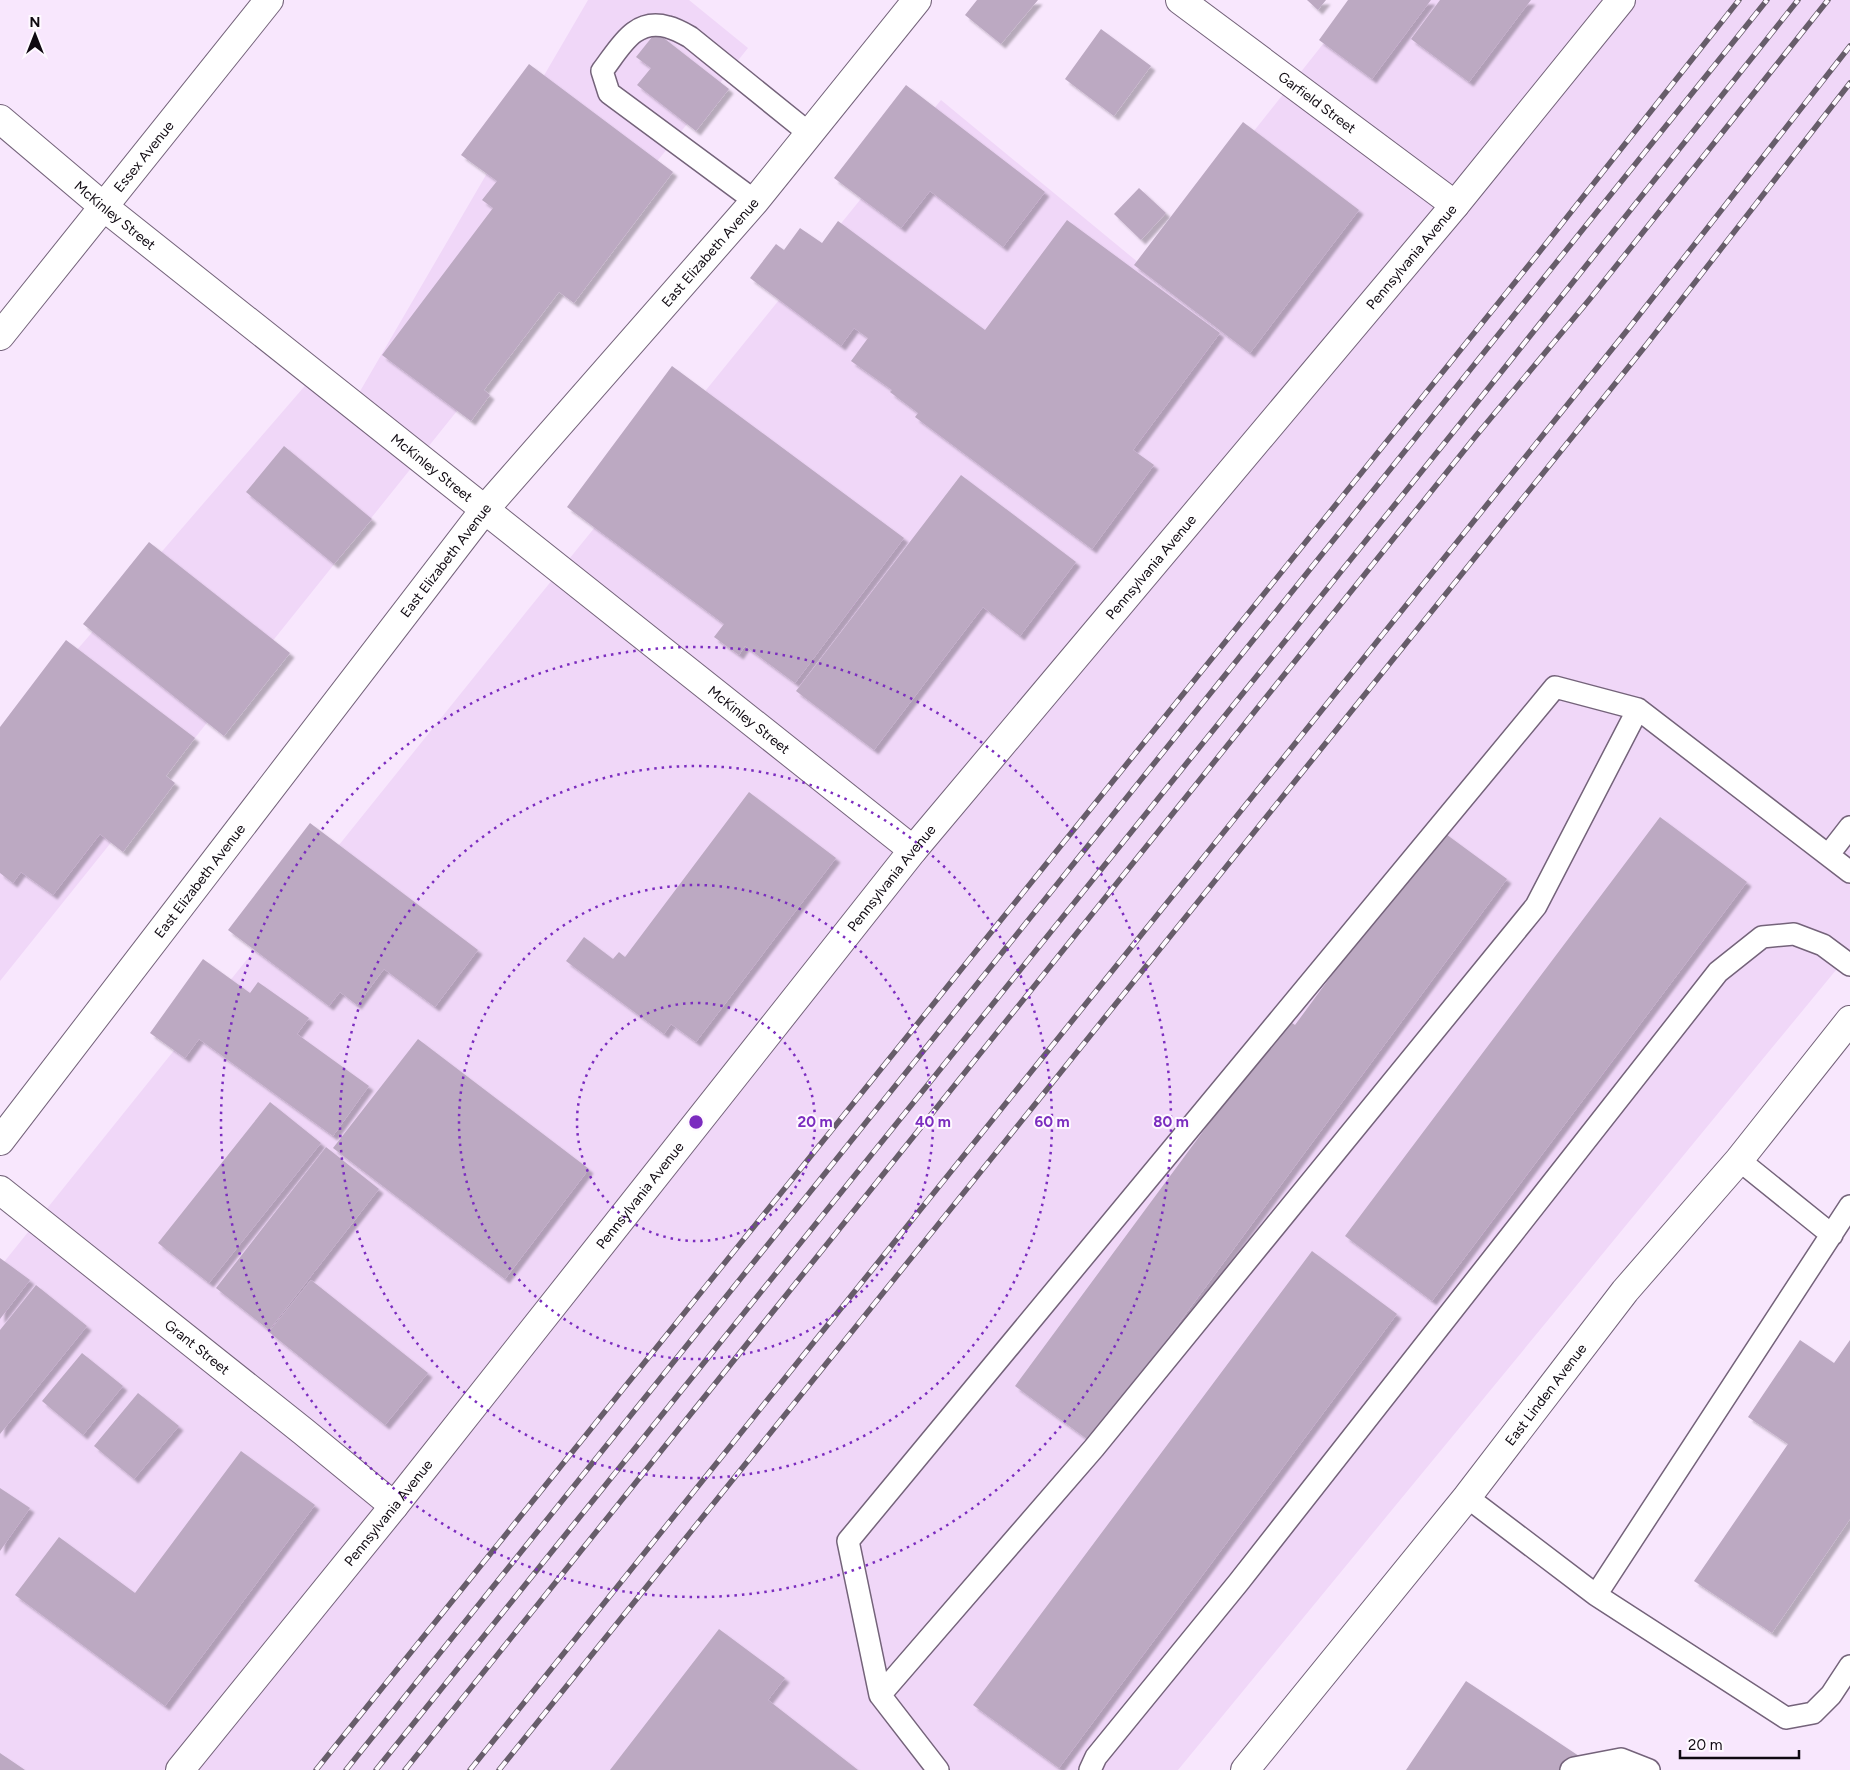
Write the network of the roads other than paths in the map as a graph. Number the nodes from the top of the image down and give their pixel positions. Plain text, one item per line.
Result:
1 (270, 0) edge
2 (917, 0) edge
3 (1180, 0) edge
4 (1621, 0) edge
5 (0, 119) edge
6 (810, 134) junction
7 (755, 201) junction
8 (1455, 205) junction
9 (104, 207) junction
10 (0, 336) edge
11 (485, 509) junction
12 (1638, 709) junction
13 (1850, 827) edge
14 (912, 850) junction
15 (1829, 854) junction
16 (1850, 872) edge
17 (1850, 965) edge
18 (1850, 1020) edge
19 (0, 1141) edge
20 (1739, 1160) junction
21 (0, 1190) edge
22 (1850, 1206) edge
23 (1832, 1235) junction
24 (1467, 1497) junction
25 (394, 1506) junction
26 (1596, 1595) junction
27 (1850, 1666) edge
28 (880, 1695) junction
29 (180, 1770) edge
30 (938, 1770) edge
31 (1090, 1770) edge
32 (1245, 1770) edge
33 (1571, 1770) edge
34 (1649, 1770) edge

1 - 9 street, Essex Avenue
2 - 6 street, East Elizabeth Avenue
3 - 8 street, Garfield Street
4 - 8 street, Pennsylvania Avenue
5 - 9 street, McKinley Street
6 - 7 street, East Elizabeth Avenue
6 - 7 lane
7 - 11 street, East Elizabeth Avenue
8 - 14 street, Pennsylvania Avenue
9 - 10 street, Essex Avenue
9 - 11 street, McKinley Street
11 - 14 street, McKinley Street
11 - 19 street, East Elizabeth Avenue
12 - 15 lane
12 - 28 lane
12 - 28 lane
13 - 15 lane
14 - 25 street, Pennsylvania Avenue
15 - 16 lane
17 - 31 lane
18 - 20 street, East Linden Avenue
20 - 23 lane
20 - 24 street, East Linden Avenue
21 - 25 street, Grant Street
22 - 23 lane
23 - 26 lane
24 - 26 lane
24 - 32 street, East Linden Avenue
25 - 29 street, Pennsylvania Avenue
26 - 27 lane
28 - 30 lane
33 - 34 lane

